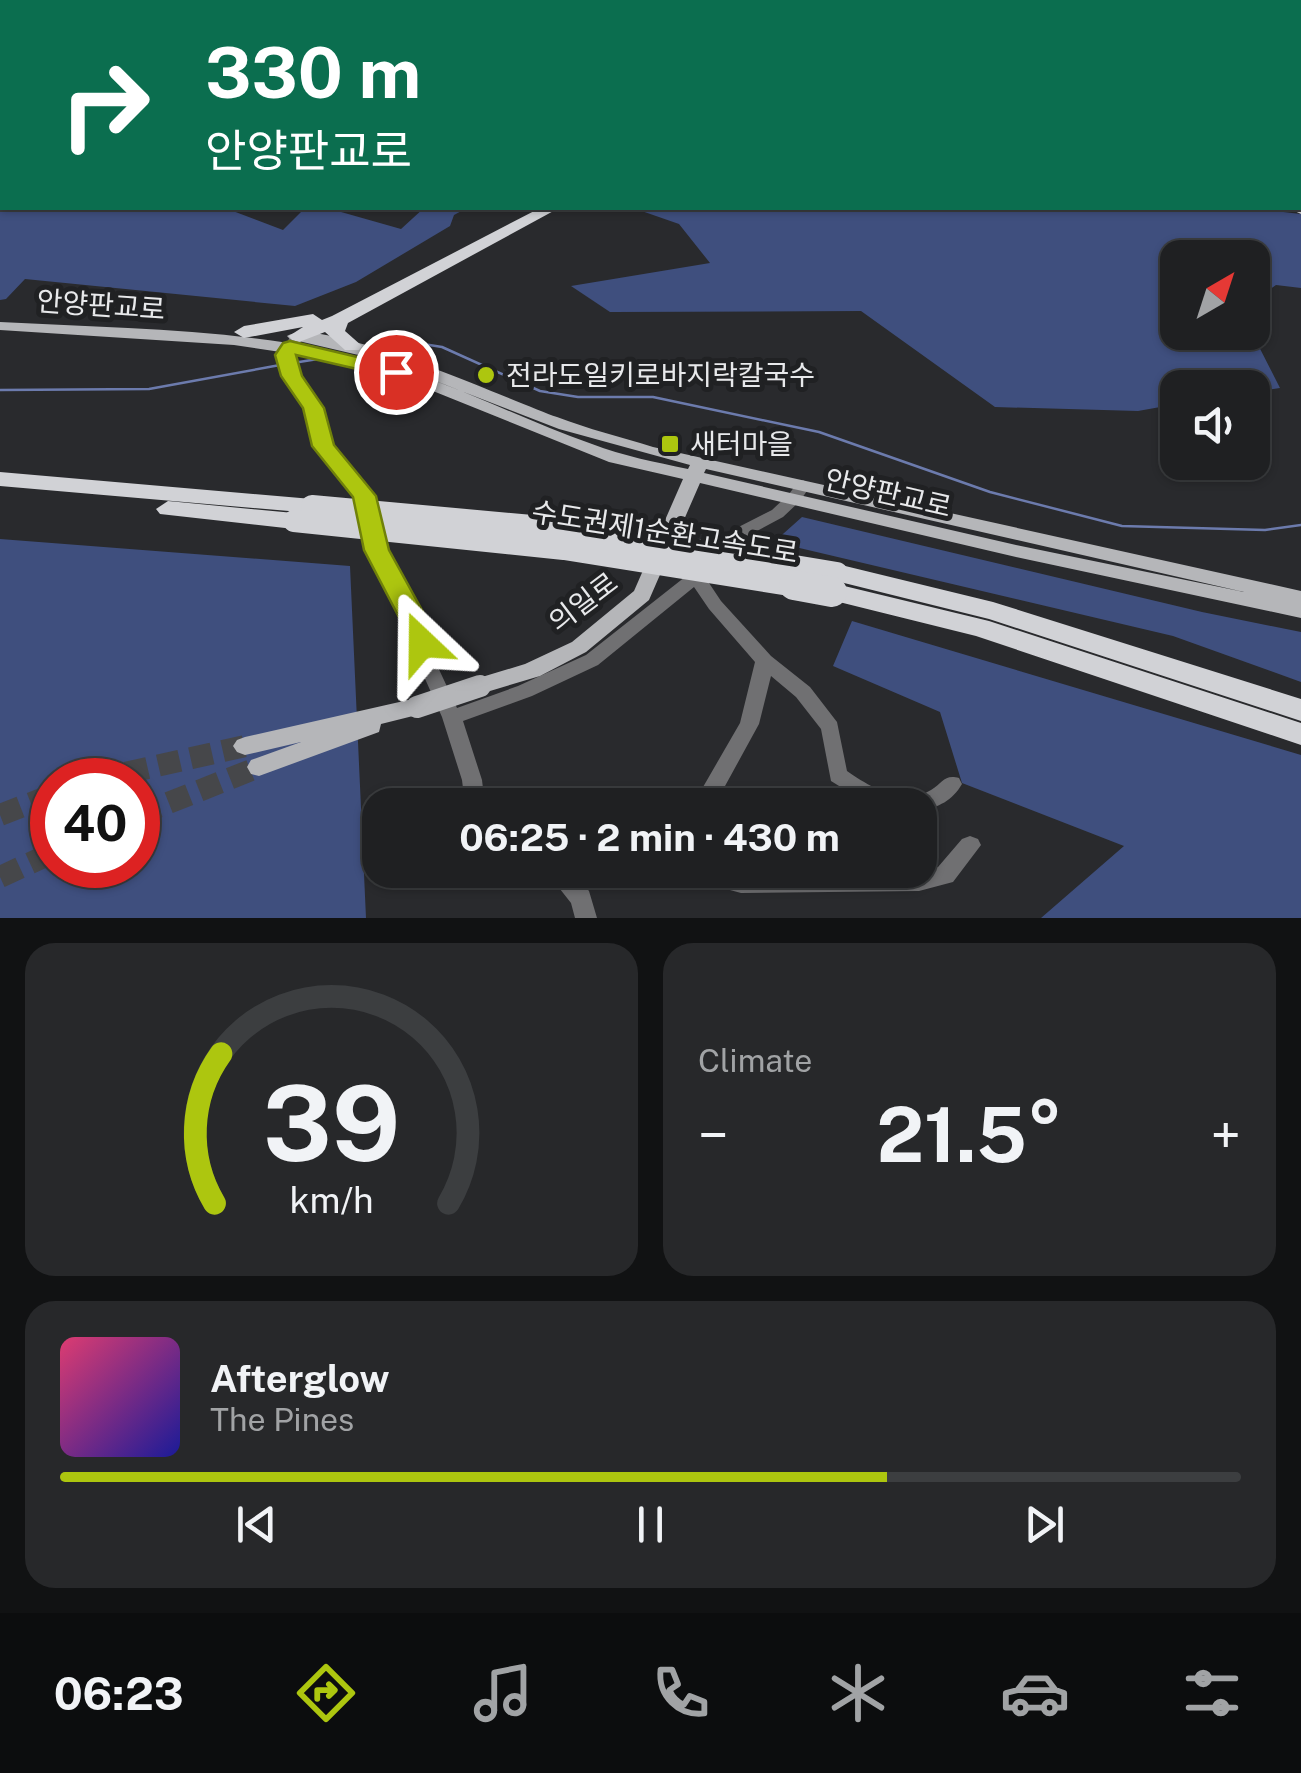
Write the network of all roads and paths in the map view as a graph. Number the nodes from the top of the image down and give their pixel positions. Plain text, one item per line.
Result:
1 (528, 210) edge
2 (547, 210) edge
3 (0, 317) edge
4 (332, 317) junction
5 (0, 326) edge
6 (244, 332) junction
7 (356, 347) junction
8 (292, 355) junction
9 (400, 366) junction
10 (697, 469) junction
11 (0, 479) edge
12 (0, 493) edge
13 (798, 493) junction
14 (303, 514) junction
15 (696, 577) junction
16 (834, 582) junction
17 (1301, 598) edge
18 (1301, 611) edge
19 (766, 661) junction
20 (417, 707) junction
21 (1301, 710) edge
22 (452, 717) junction
23 (1301, 734) edge
24 (245, 746) tunnel mouth
25 (259, 767) tunnel mouth
26 (952, 784) dead end
27 (473, 788) edge
28 (713, 788) edge
29 (857, 788) edge
30 (937, 798) edge
31 (970, 845) dead end
32 (937, 877) edge
33 (577, 888) edge
34 (586, 918) edge

1 - 4 highway
2 - 4 highway
3 - 6 main road, 안양판교로
4 - 6 highway
4 - 7 highway
4 - 8 highway
5 - 8 main road, 안양판교로
6 - 8 main road, 안양판교로
7 - 8 main road, 안양판교로
7 - 9 main road, 안양판교로
8 - 9 main road, 안양판교로
8 - 22 street
9 - 10 main road, 안양판교로
10 - 13 main road, 안양판교로
10 - 20 main road, 의일로, bridge
11 - 14 highway, 수도권제1순환고속도로
12 - 14 highway, 수도권제1순환고속도로
13 - 15 street
13 - 17 main road, 안양판교로
13 - 18 main road, 안양판교로
14 - 16 highway, 수도권제1순환고속도로, bridge
15 - 19 street
15 - 22 street
16 - 21 highway, 수도권제1순환고속도로
16 - 23 highway, 수도권제1순환고속도로
19 - 28 street
19 - 29 street
20 - 24 main road
20 - 25 main road
22 - 27 street
26 - 30 street
31 - 32 street
33 - 34 street

